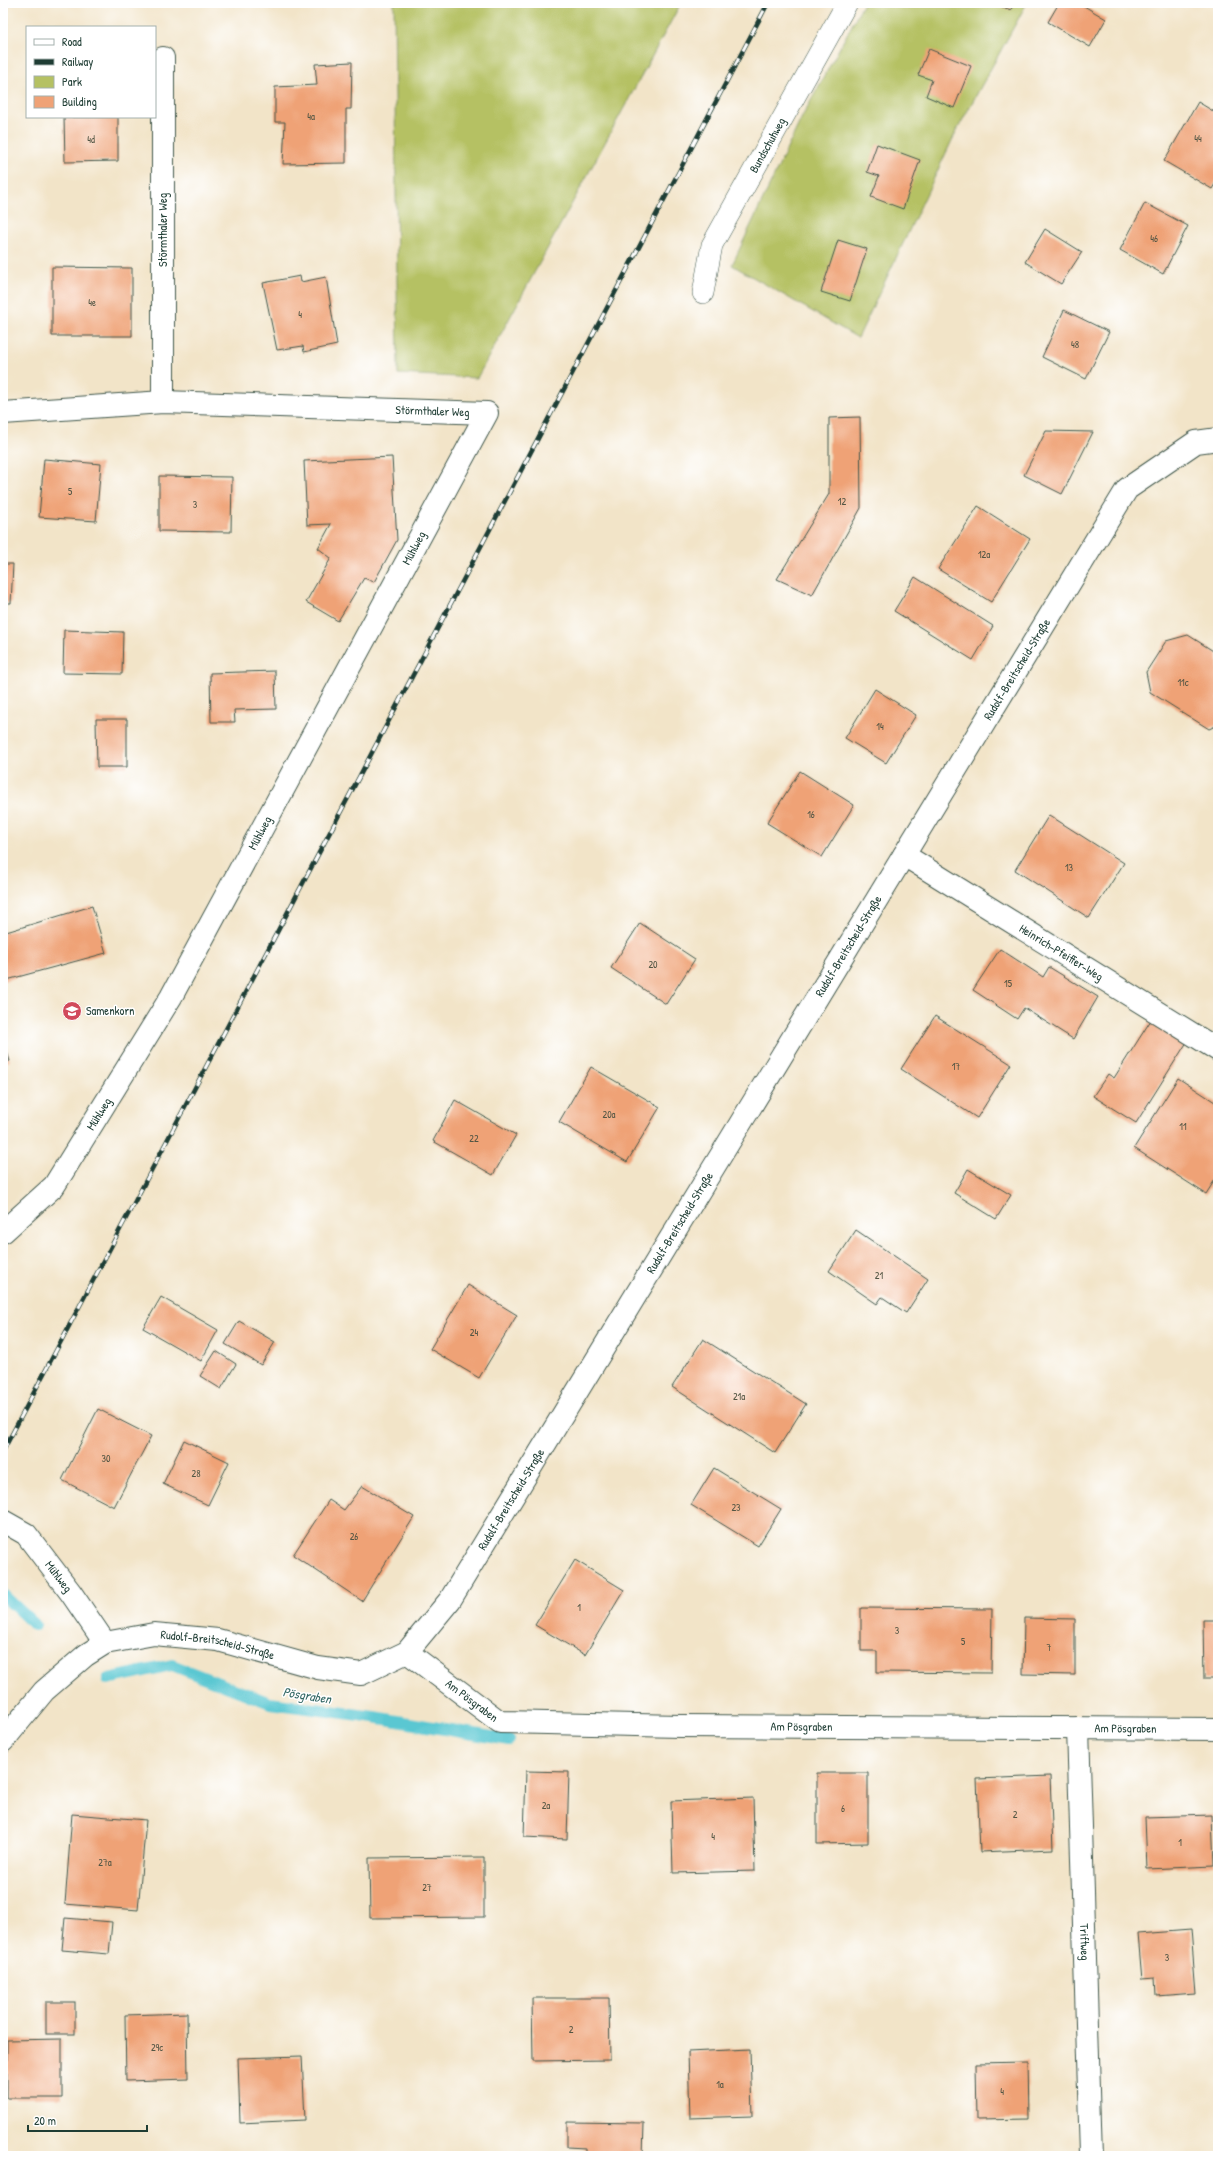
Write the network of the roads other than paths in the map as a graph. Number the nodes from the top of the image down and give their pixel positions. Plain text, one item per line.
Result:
1 (847, 3) edge
2 (163, 58) dead end
3 (703, 293) dead end
4 (163, 402) junction
5 (3, 413) edge
6 (487, 414) joint
7 (1218, 438) edge
8 (904, 856) junction
9 (1218, 1050) edge
10 (3, 1232) edge
11 (3, 1520) edge
12 (105, 1643) junction
13 (407, 1652) junction
14 (1078, 1728) junction
15 (1218, 1729) edge
16 (3, 1741) edge
17 (1091, 2156) edge

1 - 3 lane, Bundschuhweg
2 - 4 street, Störmthaler Weg
4 - 5 street, Störmthaler Weg
4 - 6 street, Störmthaler Weg
6 - 10 street, Mühlweg
7 - 8 street, Rudolf-Breitscheid-Straße
8 - 9 street, Heinrich-Pfeiffer-Weg
8 - 13 street, Rudolf-Breitscheid-Straße
11 - 12 street, Mühlweg
12 - 13 street, Rudolf-Breitscheid-Straße
12 - 16 street, Rudolf-Breitscheid-Straße
13 - 14 street, Am Pösgraben
14 - 15 street, Am Pösgraben
14 - 17 street, Triftweg

